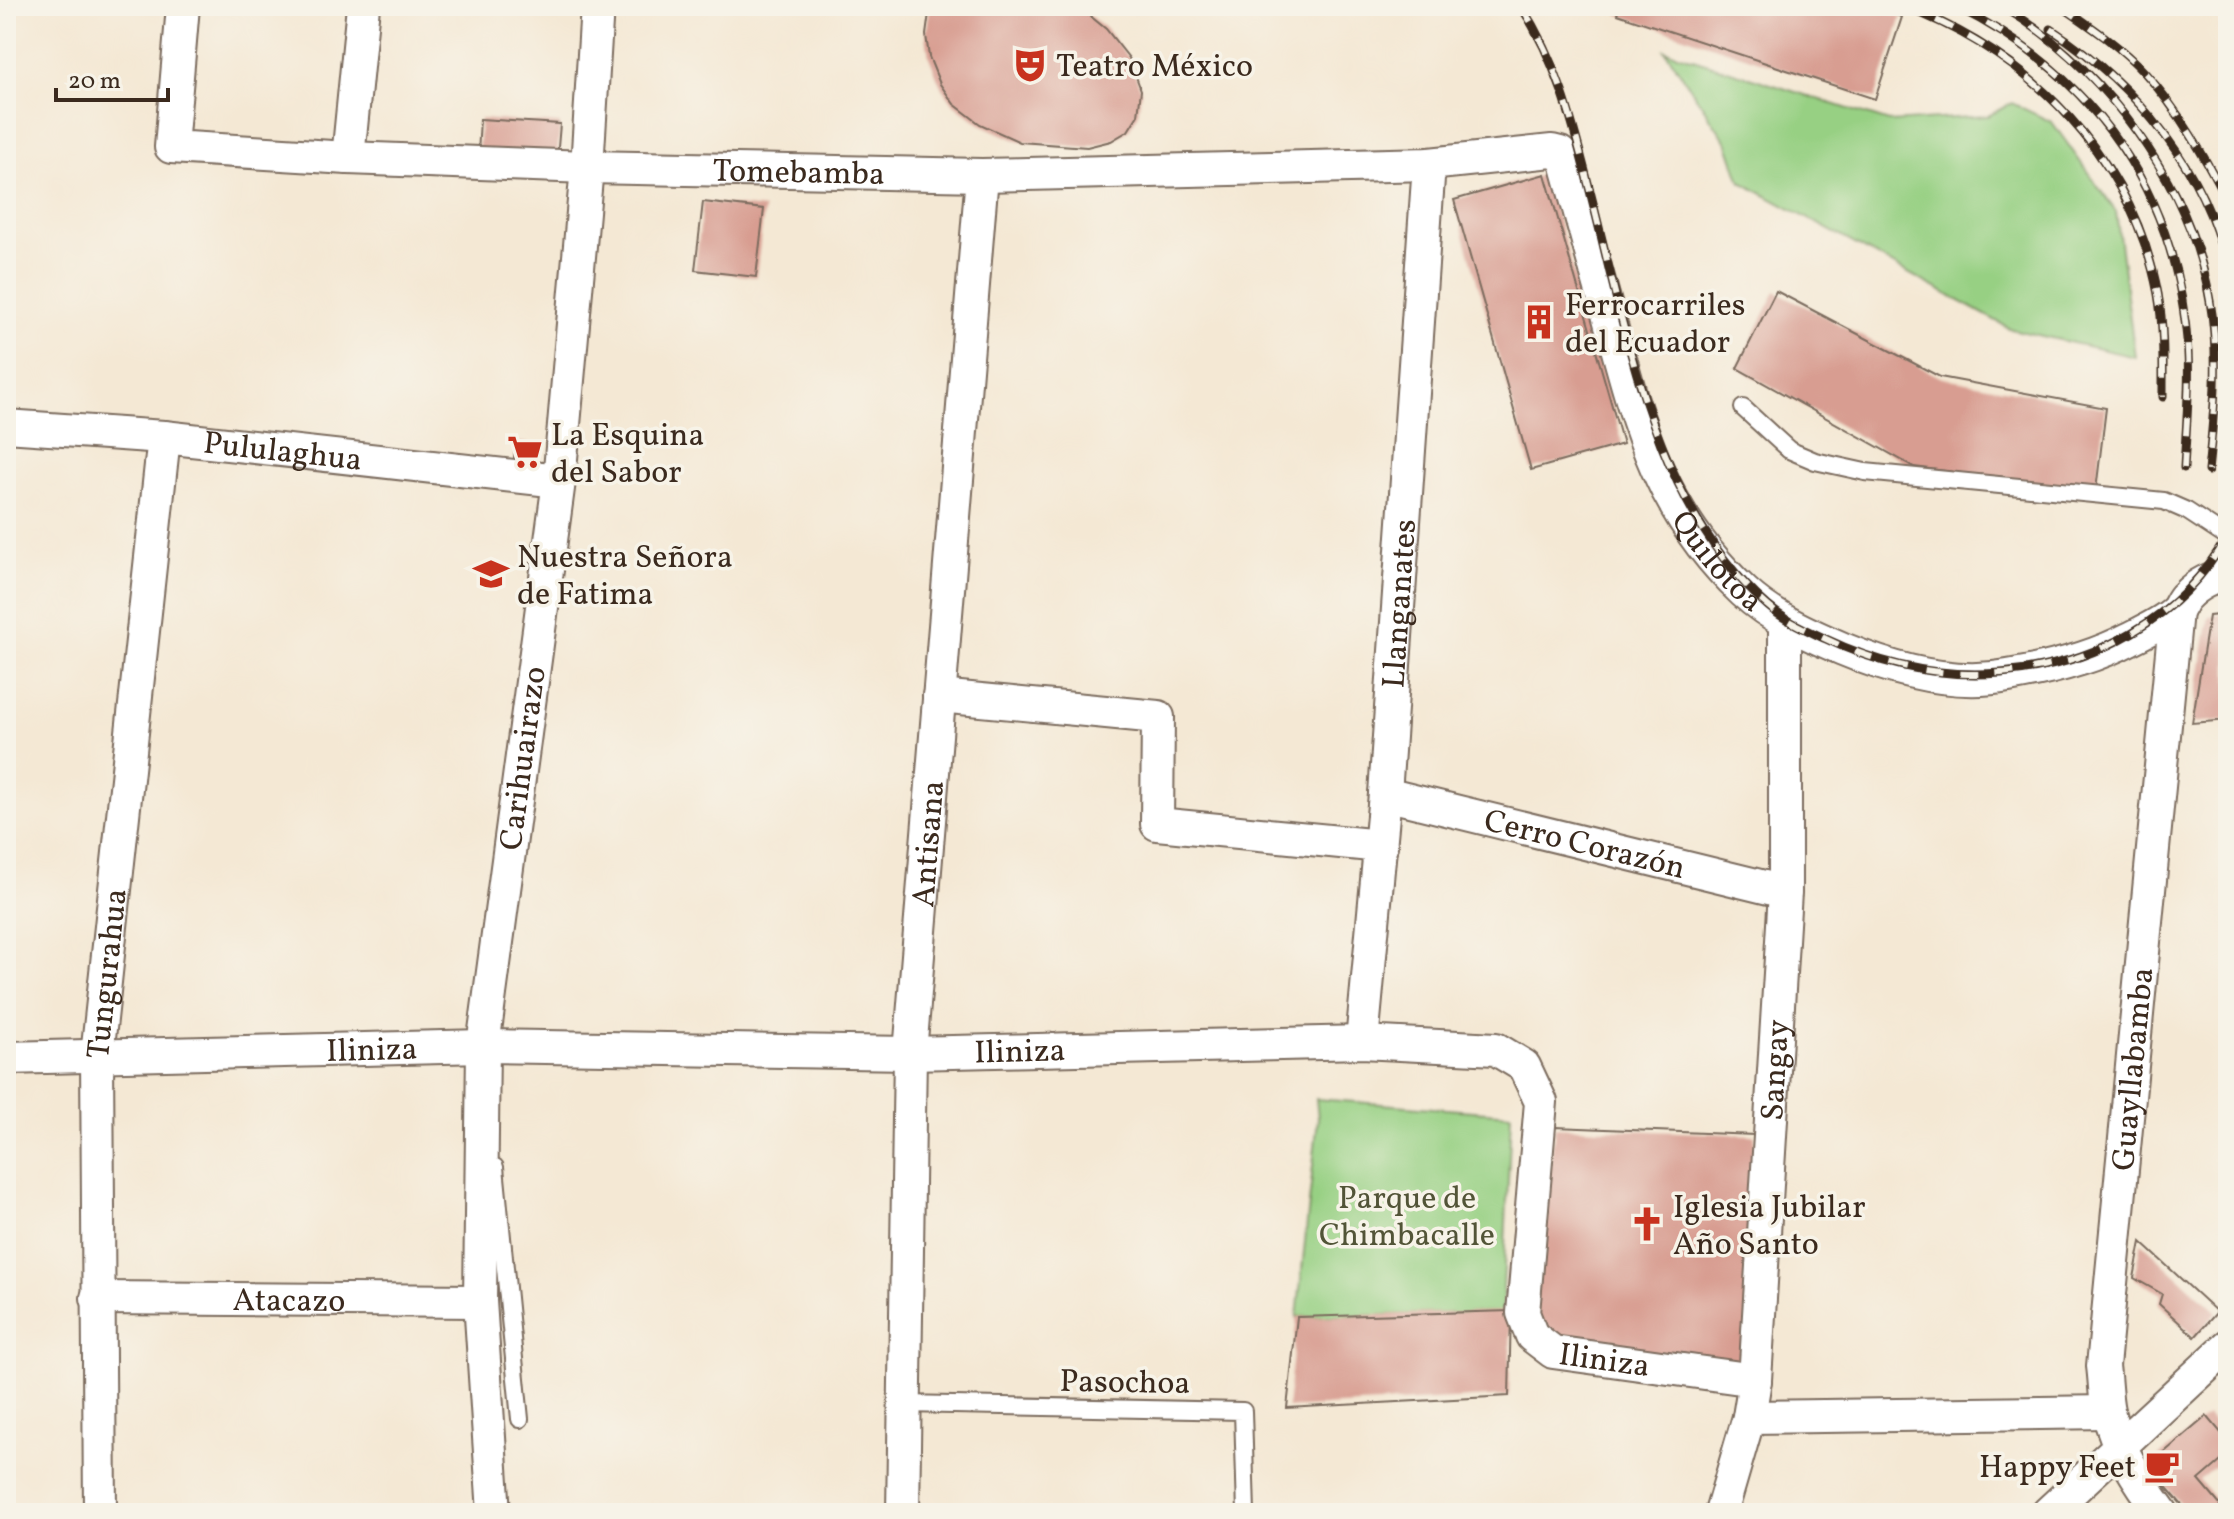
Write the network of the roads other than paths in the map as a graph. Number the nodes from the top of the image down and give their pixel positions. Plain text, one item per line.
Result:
1 (183, 6) edge
2 (363, 6) edge
3 (597, 6) edge
4 (348, 158) junction
5 (1429, 164) junction
6 (587, 167) junction
7 (982, 175) junction
8 (1743, 408) dead end
9 (6, 426) edge
10 (164, 437) junction
11 (559, 481) junction
12 (2228, 538) edge
13 (2228, 575) edge
14 (2176, 611) junction
15 (1785, 622) junction
16 (939, 696) junction
17 (1385, 794) junction
18 (1381, 846) junction
19 (1785, 892) junction
20 (1362, 1042) junction
21 (483, 1046) junction
22 (910, 1053) junction
23 (97, 1056) junction
24 (6, 1058) edge
25 (97, 1298) junction
26 (480, 1301) junction
27 (2228, 1346) edge
28 (1755, 1380) junction
29 (904, 1404) junction
30 (2108, 1412) junction
31 (1749, 1417) junction
32 (520, 1419) dead end
33 (2120, 1444) junction
34 (100, 1513) edge
35 (494, 1513) edge
36 (903, 1513) edge
37 (1246, 1513) edge
38 (1721, 1513) edge
39 (2048, 1513) edge
40 (2162, 1513) edge

1 - 4 street, Tomebamba
2 - 4 street
3 - 6 street, Carihuairazo
4 - 6 street, Tomebamba
5 - 7 street, Tomebamba
5 - 15 street, Quilotoa
5 - 17 street, Llanganates
6 - 7 street, Tomebamba
6 - 11 street, Carihuairazo
7 - 16 street, Antisana
8 - 12 lane
9 - 10 street, Pululaghua
10 - 11 street, Pululaghua
10 - 23 street, Tungurahua
11 - 21 street, Carihuairazo
13 - 14 street, Quilotoa
14 - 15 street, Quilotoa
14 - 30 street, Guayllabamba
15 - 19 street, Sangay
16 - 18 street
16 - 22 street, Antisana
17 - 18 street, Llanganates
17 - 19 street, Cerro Corazón
18 - 20 street, Llanganates
19 - 28 street, Sangay
20 - 22 street, Iliniza
20 - 28 street, Iliniza
21 - 22 street, Iliniza
21 - 23 street, Iliniza
21 - 26 street, Carihuairazo
21 - 32 lane
22 - 29 street, Antisana
23 - 24 street, Iliniza
23 - 25 street, Tungurahua
25 - 26 street, Atacazo
25 - 34 street, Tungurahua
26 - 35 street, Carihuairazo
27 - 33 street
28 - 31 street, Sangay
29 - 36 street, Antisana
29 - 37 lane, Pasochoa
30 - 31 street
30 - 33 street, Guayllabamba
31 - 38 street, Sangay
33 - 39 street
33 - 40 street, Guayllabamba

